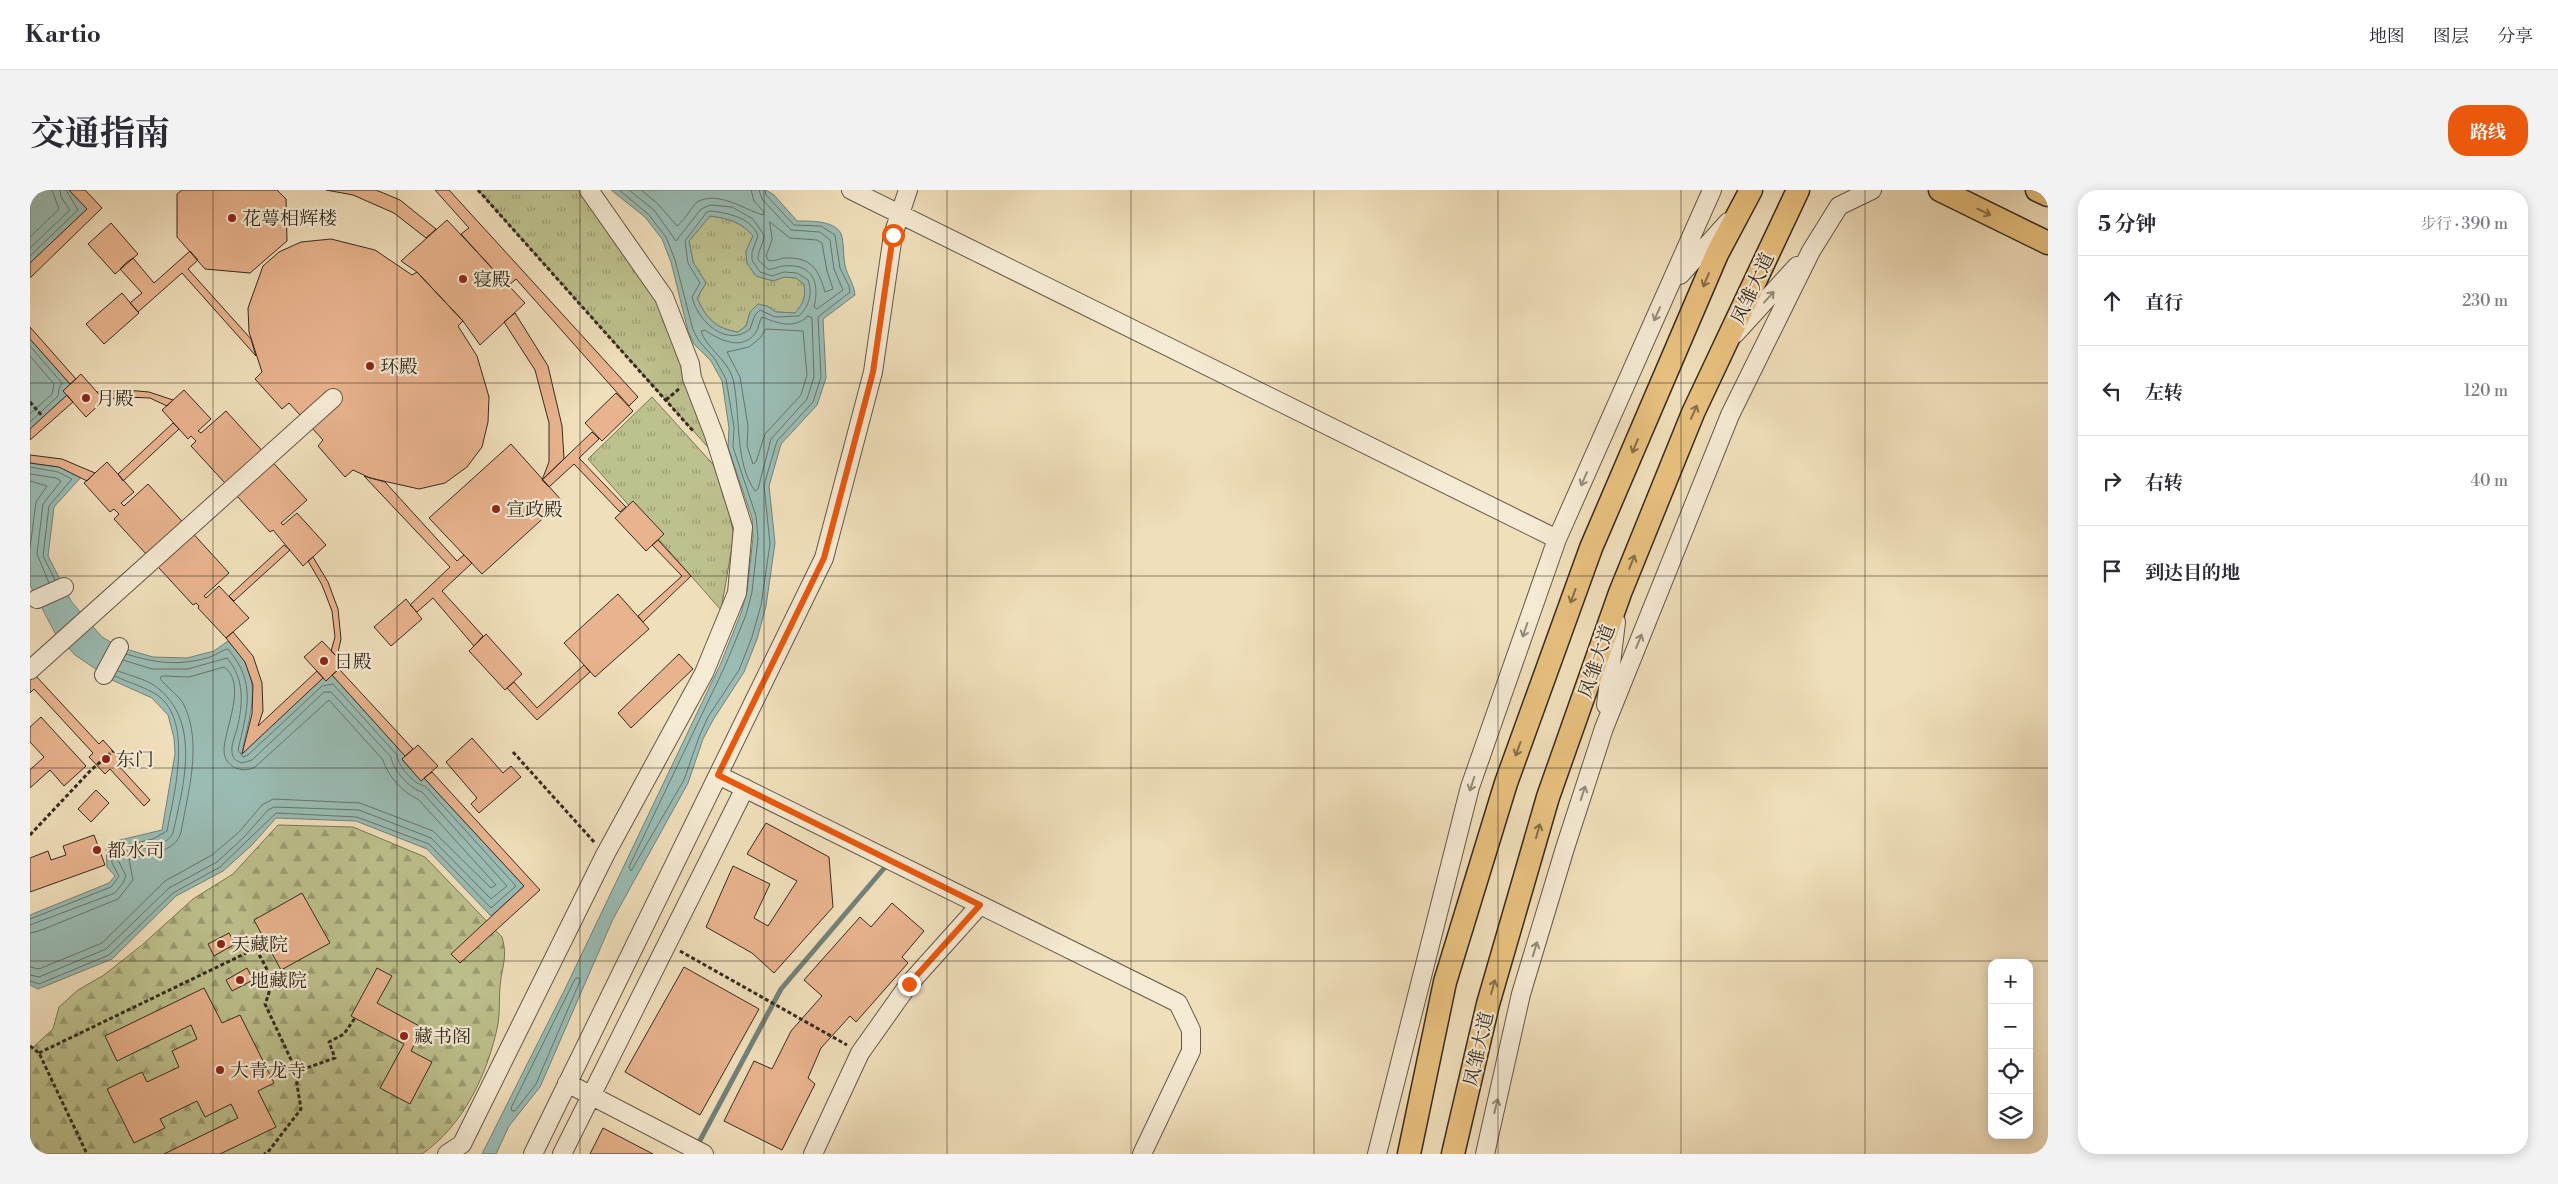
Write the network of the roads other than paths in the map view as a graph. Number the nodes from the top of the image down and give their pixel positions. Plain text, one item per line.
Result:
1 (589, 190) edge
2 (851, 190) edge
3 (908, 190) edge
4 (1712, 190) edge
5 (1798, 190) edge
6 (1872, 190) edge
7 (1940, 190) edge
8 (2037, 190) edge
9 (2048, 195) edge
10 (1747, 197) edge
11 (900, 214) junction
12 (2048, 243) edge
13 (1811, 251) junction
14 (1668, 288) junction
15 (1725, 346) junction
16 (333, 398) dead end
17 (1557, 539) junction
18 (64, 587) dead end
19 (1620, 593) junction
20 (37, 599) dead end
21 (119, 647) dead end
22 (30, 670) edge
23 (104, 675) dead end
24 (1604, 728) junction
25 (718, 775) junction
26 (745, 788) junction
27 (980, 905) junction
28 (567, 1083) junction
29 (591, 1097) junction
30 (447, 1154) edge
31 (533, 1154) edge
32 (562, 1154) edge
33 (704, 1154) edge
34 (813, 1154) edge
35 (1142, 1154) edge
36 (1377, 1154) edge
37 (1409, 1154) edge
38 (1453, 1154) edge
39 (1486, 1154) edge

1 - 30 street
2 - 11 street
3 - 11 street
4 - 14 street
5 - 15 main road, 凤雏大道
6 - 13 street
7 -> 12 main road
8 - 9 main road
10 - 14 street
10 -> 37 main road
11 - 17 street
11 - 25 street
15 -> 13 street
24 -> 13 street
14 -> 17 street
19 -> 15 main road, 凤雏大道
16 - 22 street
17 -> 36 street
18 - 20 street
19 - 24 street
38 -> 19 main road, 凤雏大道
21 - 23 street
39 -> 24 street
25 - 26 street
25 - 28 street
26 - 27 street
26 - 29 street
27 - 34 street
27 - 35 street
28 - 29 street
28 - 31 street
29 - 32 street
29 - 33 street

